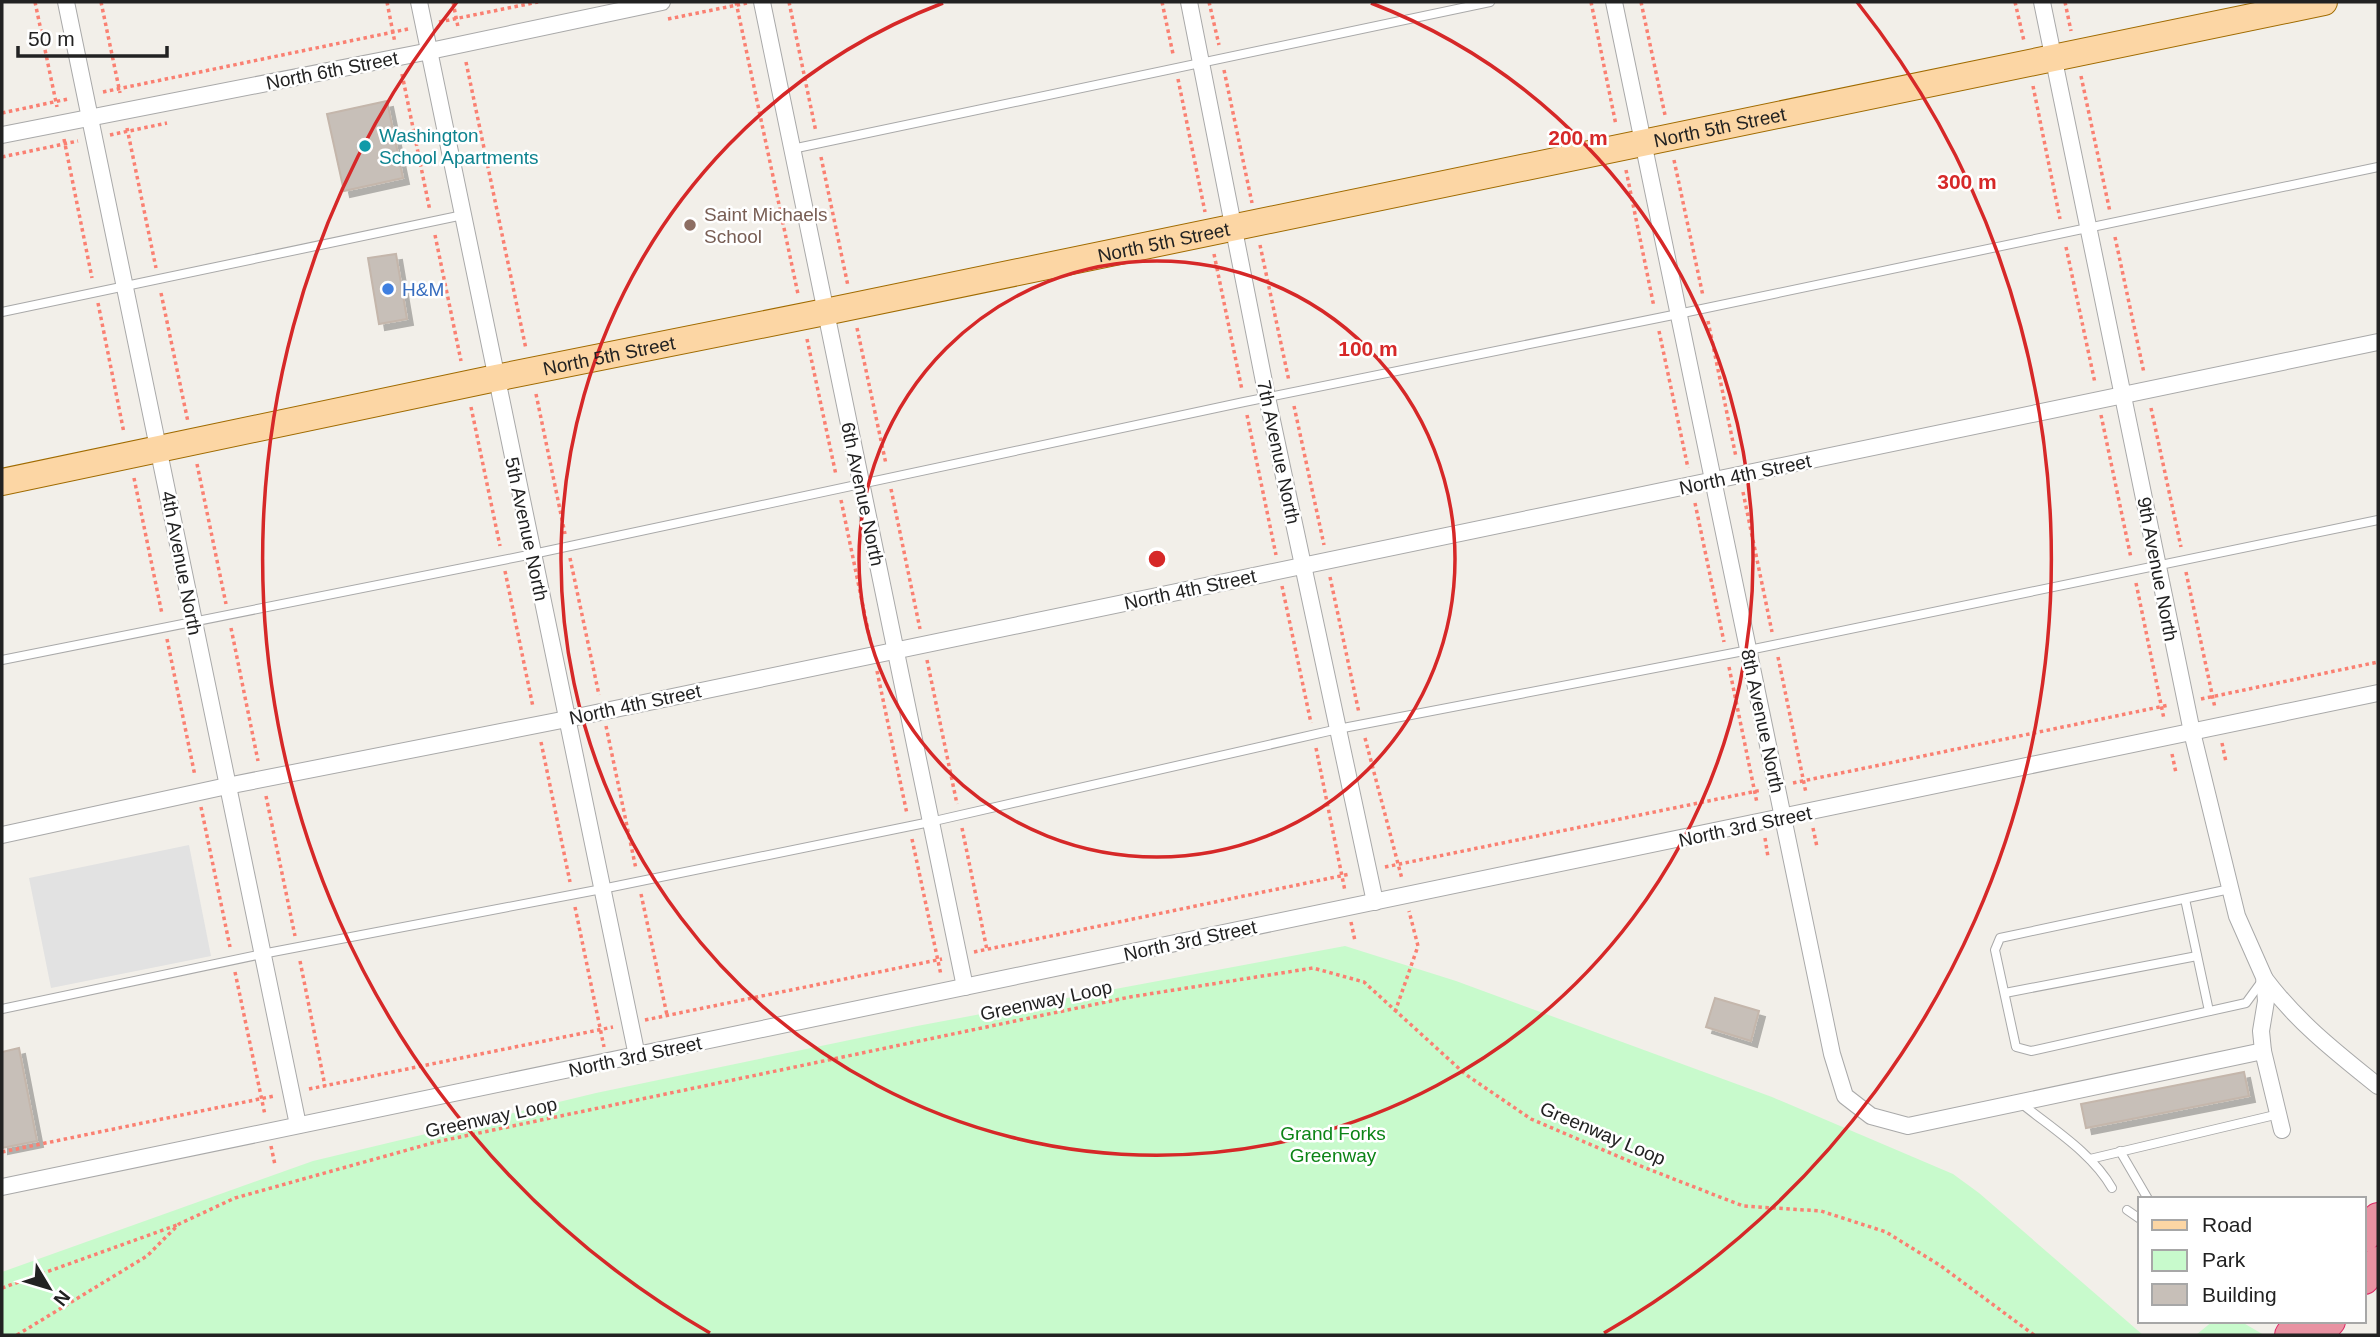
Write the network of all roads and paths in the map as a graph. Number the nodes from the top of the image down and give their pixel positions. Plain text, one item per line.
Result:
1 (35, 2) edge
2 (66, 2) edge
3 (101, 2) edge
4 (387, 2) edge
5 (419, 2) edge
6 (453, 2) edge
7 (538, 2) edge
8 (662, 2) edge
9 (762, 2) edge
10 (1162, 2) edge
11 (1189, 2) edge
12 (1209, 2) edge
13 (1490, 2) edge
14 (1591, 2) edge
15 (1614, 2) edge
16 (1642, 2) edge
17 (2042, 2) edge
18 (2325, 2) edge
19 (456, 19) junction
20 (424, 25) junction
21 (393, 32) junction
22 (462, 44) junction
23 (430, 51) junction
24 (398, 57) junction
25 (1221, 58) junction
26 (2054, 59) junction
27 (1201, 63) junction
28 (1176, 68) junction
29 (119, 88) junction
30 (86, 95) junction
31 (56, 101) junction
32 (124, 111) junction
33 (2, 113) edge
34 (91, 117) junction
35 (60, 124) junction
36 (2, 135) edge
37 (1670, 136) junction
38 (1631, 144) junction
39 (792, 149) junction
40 (2378, 167) edge
41 (463, 215) junction
42 (432, 221) junction
43 (1233, 226) junction
44 (2089, 227) junction
45 (159, 280) junction
46 (126, 287) junction
47 (96, 293) junction
48 (1705, 308) junction
49 (2, 312) edge
50 (825, 312) junction
51 (1678, 314) junction
52 (1657, 318) junction
53 (2378, 342) edge
54 (531, 371) junction
55 (496, 378) junction
56 (466, 384) junction
57 (1292, 392) junction
58 (2123, 395) junction
59 (1267, 397) junction
60 (1244, 402) junction
61 (192, 442) junction
62 (159, 449) junction
63 (129, 455) junction
64 (1740, 475) junction
65 (1713, 481) junction
66 (2, 482) edge
67 (860, 484) junction
68 (1691, 485) junction
69 (2378, 520) edge
70 (568, 547) junction
71 (533, 554) junction
72 (503, 560) junction
73 (1327, 561) junction
74 (1303, 566) junction
75 (2158, 567) junction
76 (1279, 570) junction
77 (228, 617) junction
78 (194, 624) junction
79 (165, 629) junction
80 (1775, 644) junction
81 (895, 650) junction
82 (1749, 650) junction
83 (1726, 654) junction
84 (2, 660) edge
85 (2378, 662) edge
86 (2378, 693) edge
87 (2186, 702) junction
88 (603, 711) junction
89 (567, 719) junction
90 (1362, 724) junction
91 (537, 725) junction
92 (1338, 729) junction
93 (2192, 732) junction
94 (1313, 735) junction
95 (262, 779) junction
96 (1803, 781) junction
97 (227, 786) junction
98 (1777, 787) junction
99 (1755, 791) junction
100 (198, 793) junction
101 (1810, 812) junction
102 (1783, 818) junction
103 (930, 822) junction
104 (1761, 822) junction
105 (2, 835) edge
106 (1817, 847) dead end
107 (1769, 857) dead end
108 (1398, 865) junction
109 (1368, 871) junction
110 (1342, 876) junction
111 (639, 881) junction
112 (602, 889) junction
113 (2230, 889) junction
114 (572, 895) junction
115 (1406, 895) junction
116 (2185, 899) junction
117 (1375, 902) junction
118 (1348, 907) junction
119 (1355, 941) dead end
120 (297, 947) junction
121 (262, 954) junction
122 (958, 955) junction
123 (2197, 956) junction
124 (233, 960) junction
125 (2264, 977) junction
126 (965, 987) junction
127 (2005, 993) junction
128 (2, 1009) edge
129 (2209, 1011) junction
130 (1395, 1012) junction
131 (667, 1015) junction
132 (630, 1023) junction
133 (600, 1029) junction
134 (2263, 1051) junction
135 (637, 1056) junction
136 (607, 1062) junction
137 (326, 1086) junction
138 (2378, 1086) edge
139 (291, 1093) junction
140 (262, 1099) junction
141 (2020, 1102) junction
142 (2281, 1122) joint
143 (298, 1125) junction
144 (268, 1131) junction
145 (2120, 1151) junction
146 (2, 1152) edge
147 (2090, 1159) junction
148 (275, 1165) dead end
149 (2, 1187) edge
150 (2112, 1188) dead end
151 (2147, 1197) edge
152 (2127, 1210) dead end
153 (2138, 1218) edge
154 (2378, 1218) edge
155 (179, 1224) junction
156 (2366, 1234) edge
157 (2378, 1262) edge
158 (2366, 1277) edge
159 (2, 1288) edge
160 (17, 1335) edge
161 (2035, 1335) edge

1 - 31 path
2 - 30 street, 4th Avenue North
3 - 29 path
4 - 21 path
5 - 20 street, 5th Avenue North
6 - 19 path
7 - 19 path
8 - 22 street, North 6th Street
9 - 39 street, 6th Avenue North
10 - 28 path
11 - 27 street, 7th Avenue North
12 - 25 path
13 - 25 lane
14 - 38 path
15 - 38 street, 8th Avenue North
16 - 37 path
17 - 26 street, 9th Avenue North
18 - 26 main road, North 5th Street
19 - 20 path
19 - 22 path
20 - 21 path
20 - 23 street, 5th Avenue North
21 - 24 path
21 - 29 path
22 - 23 street, North 6th Street
22 - 54 path
23 - 24 street, North 6th Street
23 - 41 street, 5th Avenue North
24 - 32 street, North 6th Street
24 - 42 path
25 - 27 lane
25 - 43 path
26 - 37 main road, North 5th Street
26 - 44 street, 9th Avenue North
27 - 28 lane
27 - 43 street, 7th Avenue North
28 - 39 lane
28 - 43 path
29 - 30 path
29 - 32 path
30 - 31 path
30 - 34 street, 4th Avenue North
31 - 33 path
31 - 35 path
32 - 34 street, North 6th Street
32 - 45 path
34 - 35 street, North 6th Street
34 - 46 street, 4th Avenue North
35 - 36 street, North 6th Street
35 - 47 path
37 - 38 main road, North 5th Street
37 - 48 path
38 - 43 main road, North 5th Street
38 - 51 street, 8th Avenue North
38 - 52 path
39 - 50 street, 6th Avenue North
40 - 44 lane
41 - 42 lane
41 - 55 street, 5th Avenue North
42 - 45 lane
42 - 56 path
43 - 50 main road, North 5th Street
43 - 57 path
43 - 59 street, 7th Avenue North
43 - 60 path
44 - 48 lane
44 - 58 street, 9th Avenue North
45 - 46 lane
45 - 61 path
46 - 47 lane
46 - 62 street, 4th Avenue North
47 - 49 lane
47 - 63 path
48 - 51 lane
48 - 64 path
50 - 54 main road, North 5th Street
50 - 67 street, 6th Avenue North
51 - 52 lane
51 - 65 street, 8th Avenue North
52 - 57 lane
52 - 68 path
53 - 58 street, North 4th Street
54 - 55 main road, North 5th Street
54 - 70 path
55 - 56 main road, North 5th Street
55 - 71 street, 5th Avenue North
56 - 61 main road, North 5th Street
56 - 72 path
57 - 59 lane
57 - 73 path
58 - 64 street, North 4th Street
58 - 75 street, 9th Avenue North
59 - 60 lane
59 - 74 street, 7th Avenue North
60 - 67 lane
60 - 76 path
61 - 62 main road, North 5th Street
61 - 77 path
62 - 63 main road, North 5th Street
62 - 78 street, 4th Avenue North
63 - 66 main road, North 5th Street
63 - 79 path
64 - 65 street, North 4th Street
64 - 80 path
65 - 68 street, North 4th Street
65 - 82 street, 8th Avenue North
67 - 70 lane
67 - 81 street, 6th Avenue North
68 - 73 street, North 4th Street
68 - 83 path
69 - 75 lane
70 - 71 lane
70 - 88 path
71 - 72 lane
71 - 89 street, 5th Avenue North
72 - 77 lane
72 - 91 path
73 - 74 street, North 4th Street
73 - 90 path
74 - 76 street, North 4th Street
74 - 92 street, 7th Avenue North
75 - 80 lane
75 - 87 street, 9th Avenue North
76 - 81 street, North 4th Street
76 - 94 path
77 - 78 lane
77 - 95 path
78 - 79 lane
78 - 97 street, 4th Avenue North
79 - 84 lane
79 - 100 path
80 - 82 lane
80 - 96 path
81 - 88 street, North 4th Street
81 - 103 street, 6th Avenue North
82 - 83 lane
82 - 98 street, 8th Avenue North
83 - 90 lane
83 - 99 path
85 - 87 path
86 - 93 street, North 3rd Street
87 - 93 street, 9th Avenue North
87 - 96 path
88 - 89 street, North 4th Street
88 - 111 path
89 - 91 street, North 4th Street
89 - 112 street, 5th Avenue North
90 - 92 lane
90 - 108 path
91 - 95 street, North 4th Street
91 - 114 path
92 - 94 lane
92 - 109 street, 7th Avenue North
93 - 101 street, North 3rd Street
93 - 113 street, 9th Avenue North
94 - 103 lane
94 - 110 path
95 - 97 street, North 4th Street
95 - 120 path
96 - 98 path
96 - 101 path
97 - 100 street, North 4th Street
97 - 121 street, 4th Avenue North
98 - 99 path
98 - 102 street, 8th Avenue North
99 - 104 path
99 - 108 path
100 - 105 street, North 4th Street
100 - 124 path
101 - 102 street, North 3rd Street
101 - 106 path
102 - 104 street, North 3rd Street
102 - 141 street, 8th Avenue North
103 - 111 lane
103 - 122 street, 6th Avenue North
104 - 107 path
104 - 115 street, North 3rd Street
108 - 109 path
108 - 115 path
109 - 110 path
109 - 117 street, 7th Avenue North
110 - 118 path
110 - 122 path
111 - 112 lane
111 - 131 path
112 - 114 lane
112 - 132 street, 5th Avenue North
113 - 116 lane
113 - 125 street, 9th Avenue North
114 - 120 lane
114 - 133 path
115 - 117 street, North 3rd Street
115 - 130 path
116 - 123 lane
116 - 127 lane
117 - 118 street, North 3rd Street
118 - 119 path
118 - 126 street, North 3rd Street
120 - 121 lane
120 - 137 path
121 - 124 lane
121 - 139 street, 4th Avenue North
122 - 126 street, 6th Avenue North
122 - 131 path
123 - 127 lane
123 - 129 lane
124 - 128 lane
124 - 140 path
125 - 129 lane
125 - 134 street, 9th Avenue North
125 - 138 street
126 - 135 street, North 3rd Street
127 - 129 lane
130 - 155 path, Greenway Loop
130 - 161 path, Greenway Loop
131 - 132 path
132 - 133 path
132 - 135 street, 5th Avenue North
133 - 136 path
133 - 137 path
134 - 141 street, 8th Avenue North
134 - 142 street, 9th Avenue North
135 - 136 street, North 3rd Street
136 - 143 street, North 3rd Street
137 - 139 path
139 - 140 path
139 - 143 street, 4th Avenue North
140 - 144 path
140 - 146 path
141 - 147 lane
142 - 145 lane
143 - 144 street, North 3rd Street
144 - 148 path
144 - 149 street, North 3rd Street
145 - 147 lane
145 - 151 lane
147 - 150 lane
152 - 153 lane
154 - 156 highway
155 - 159 path
155 - 160 path, Greenway Loop
157 - 158 highway

